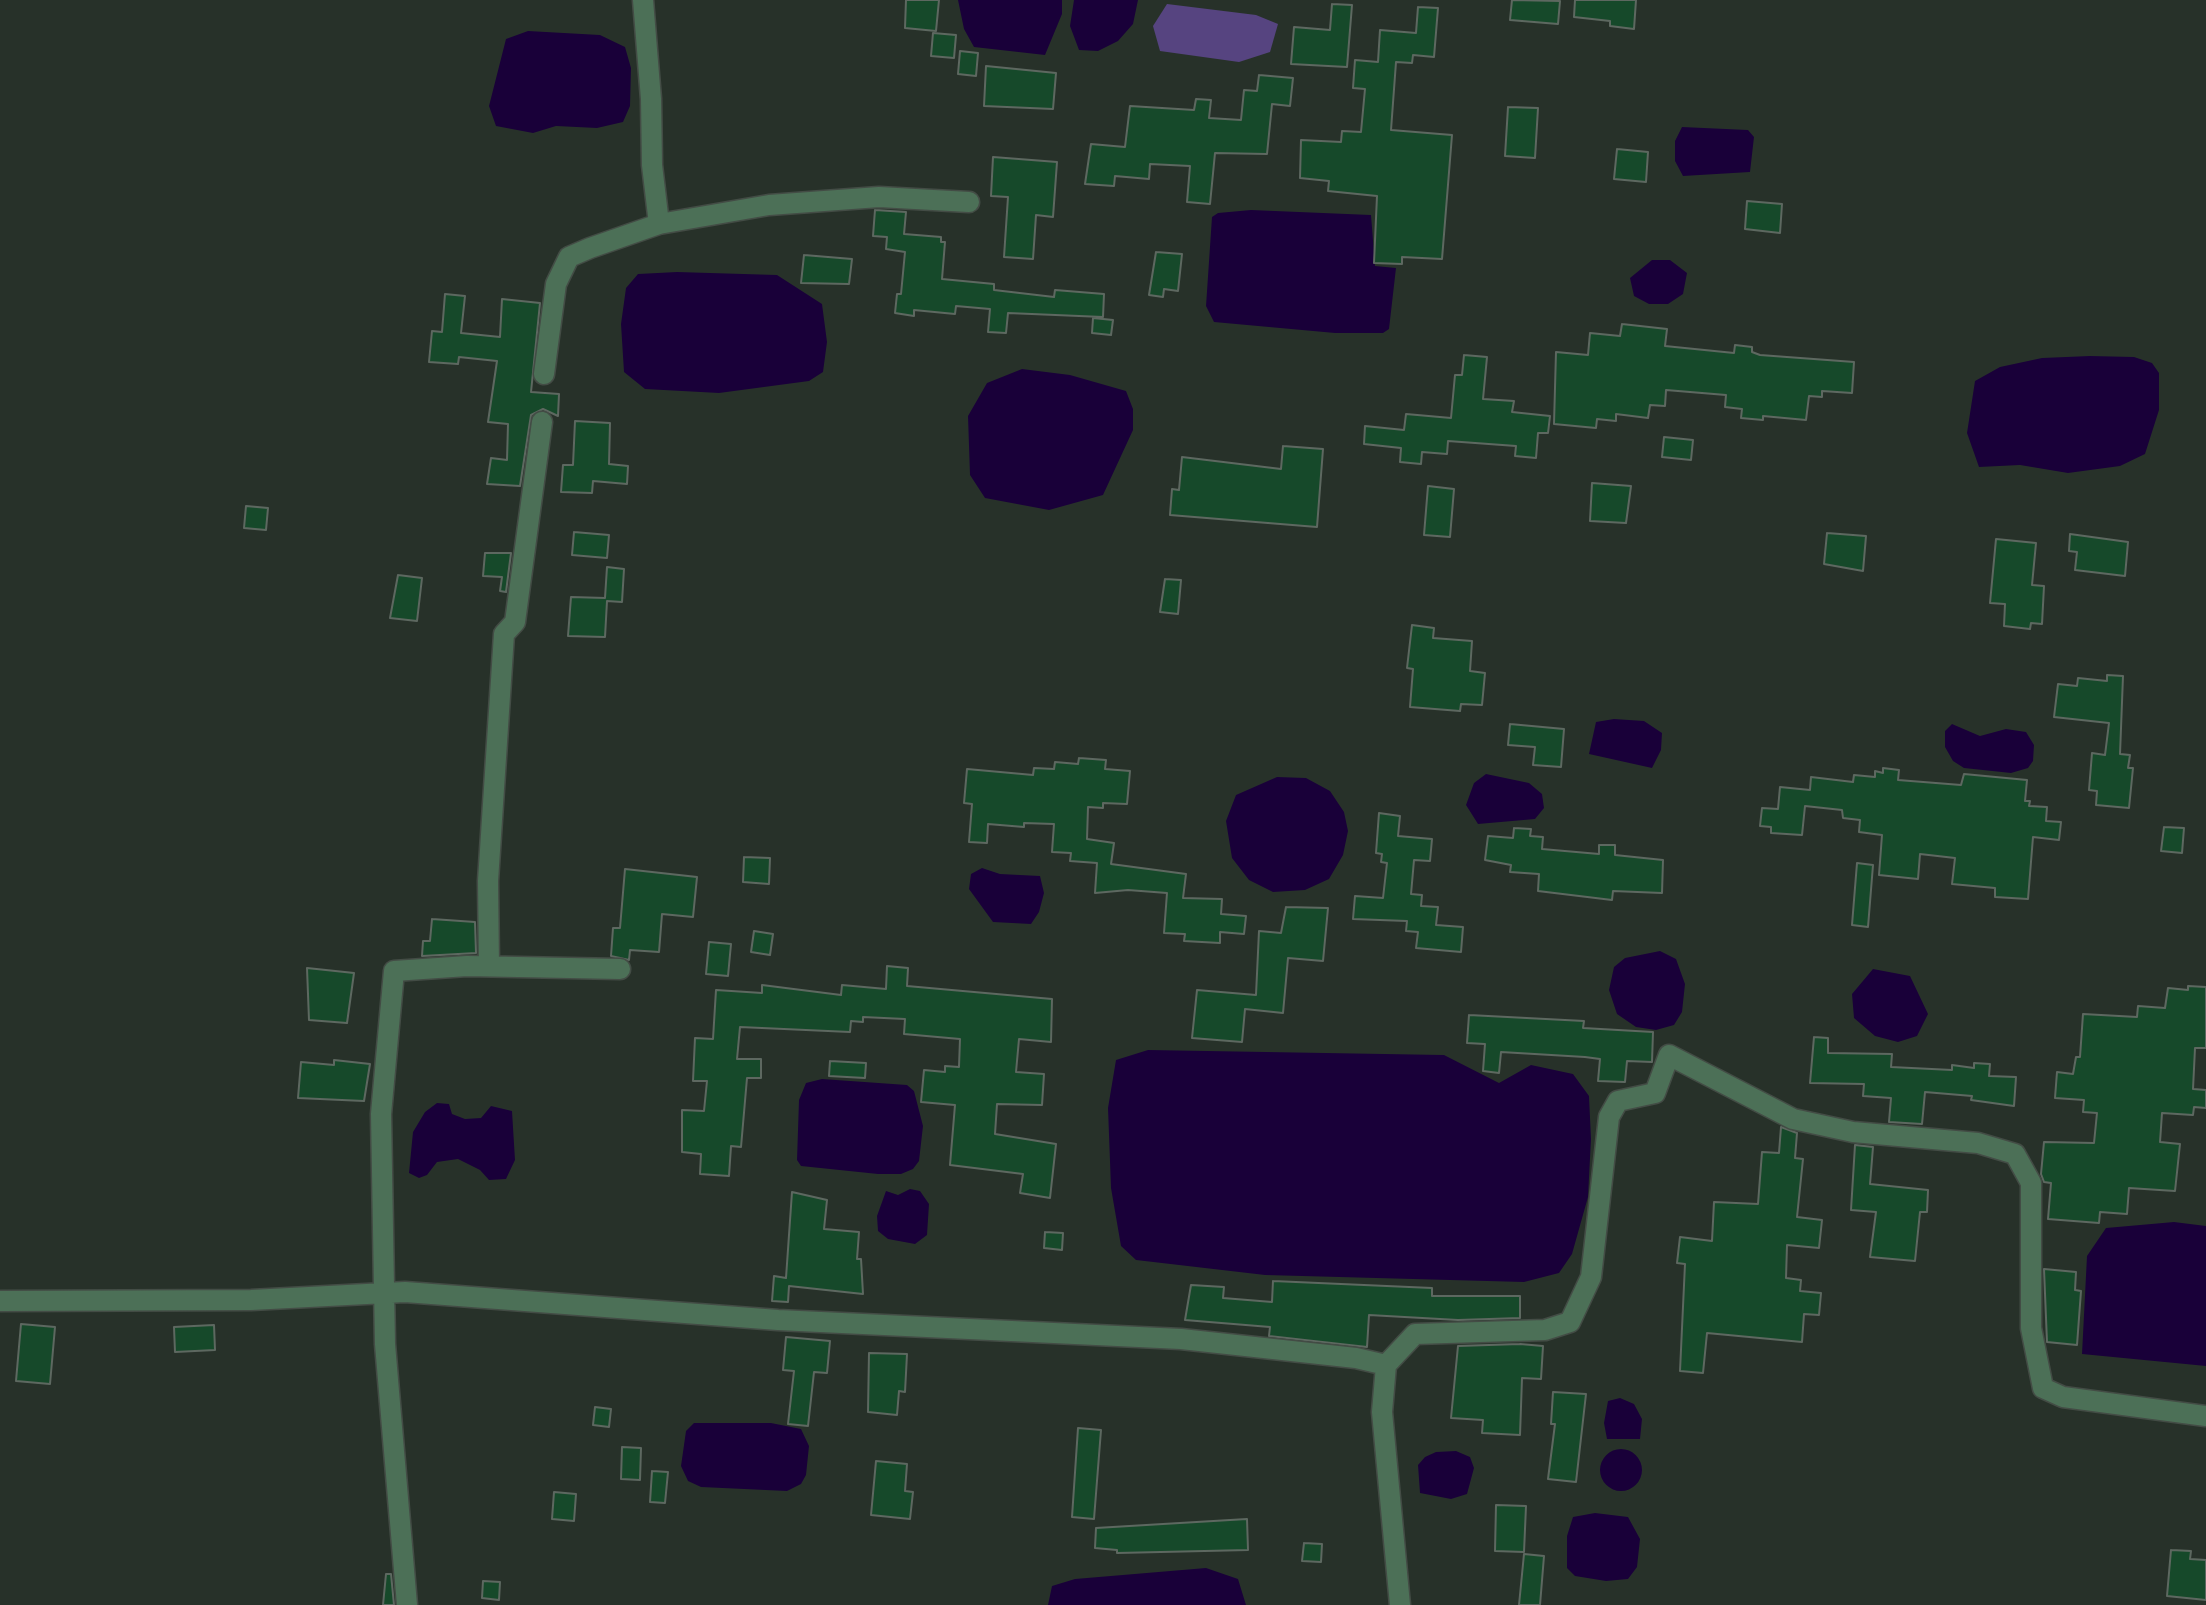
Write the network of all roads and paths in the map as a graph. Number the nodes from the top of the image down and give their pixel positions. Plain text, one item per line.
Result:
1 (643, 0) edge
2 (969, 202) dead end
3 (659, 224) junction
4 (544, 374) dead end
5 (542, 422) dead end
6 (489, 966) junction
7 (620, 969) dead end
8 (384, 1292) junction
9 (0, 1301) edge
10 (1386, 1365) junction
11 (2206, 1416) edge
12 (407, 1605) edge
13 (1400, 1605) edge

1 - 3 street
2 - 3 street
3 - 4 street
5 - 6 street
6 - 7 street
6 - 8 street
8 - 9 street
8 - 10 street
8 - 12 street
10 - 11 street
10 - 13 street

